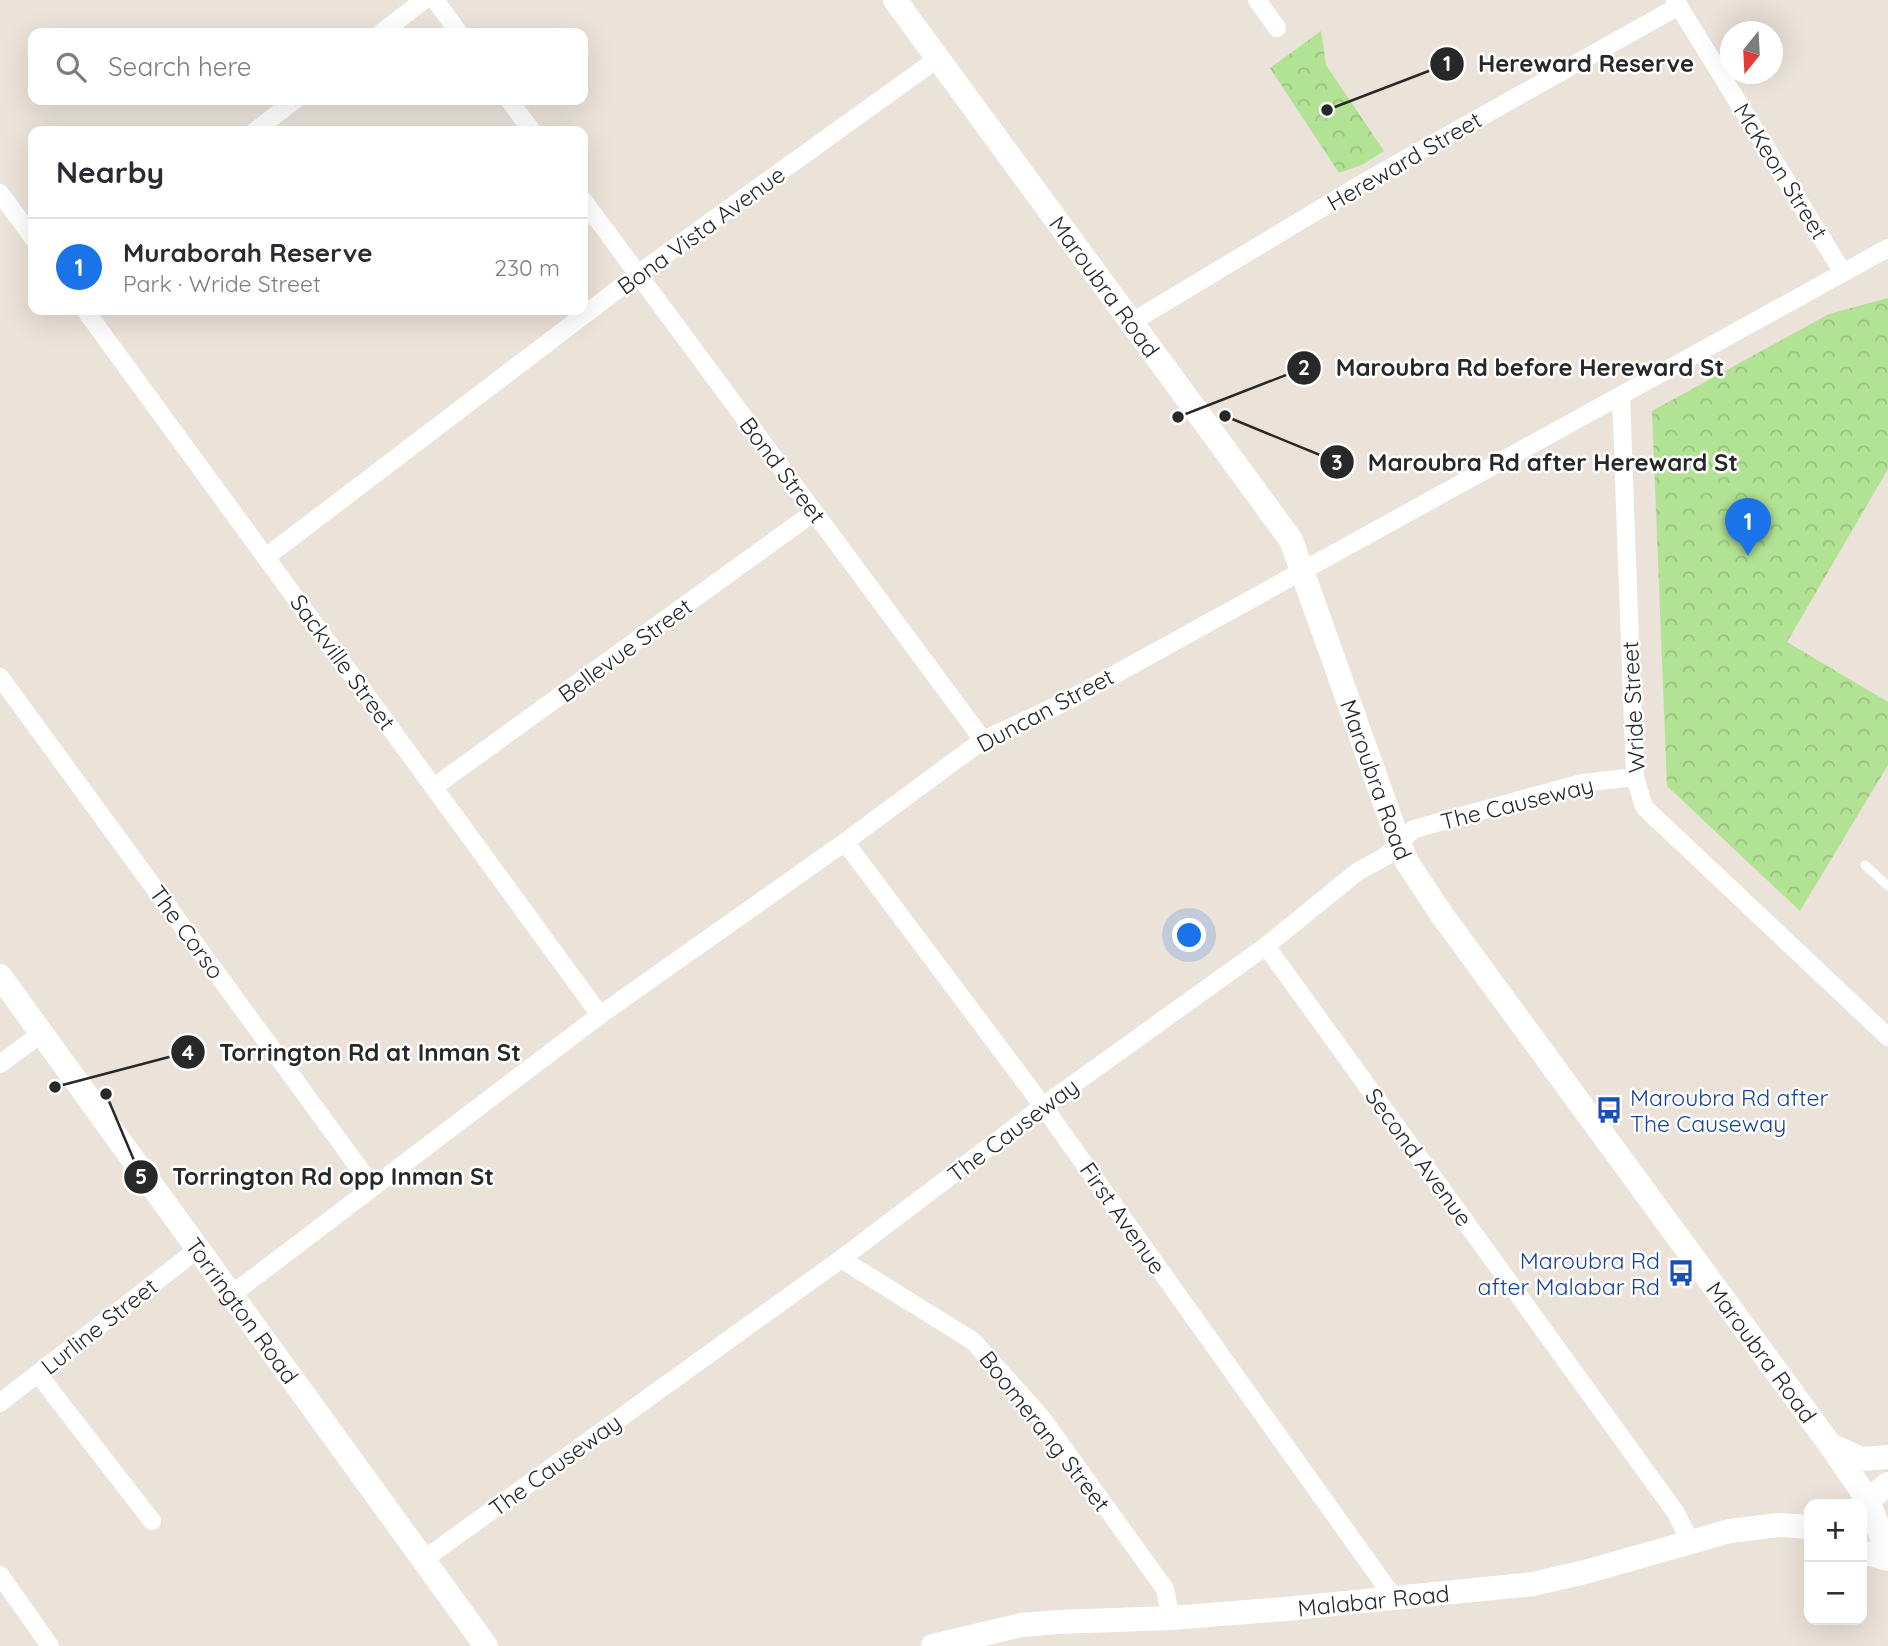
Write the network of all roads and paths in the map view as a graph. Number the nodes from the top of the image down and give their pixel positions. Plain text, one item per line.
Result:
1 (424, 0) edge
2 (435, 0) edge
3 (895, 0) edge
4 (1257, 0) edge
5 (1677, 3) edge
6 (388, 28) edge
7 (456, 28) edge
8 (1277, 28) dead end
9 (937, 59) junction
10 (289, 105) edge
11 (513, 105) edge
12 (261, 126) edge
13 (528, 126) edge
14 (0, 193) edge
15 (588, 207) edge
16 (28, 231) edge
17 (1888, 248) edge
18 (1842, 271) junction
19 (638, 274) junction
20 (588, 312) edge
21 (89, 315) edge
22 (584, 315) edge
23 (1132, 322) junction
24 (1621, 396) junction
25 (814, 512) junction
26 (266, 557) junction
27 (1304, 572) junction
28 (0, 677) edge
29 (983, 740) junction
30 (1635, 777) junction
31 (434, 787) junction
32 (845, 842) junction
33 (1399, 843) junction
34 (1865, 865) dead end
35 (1888, 886) edge
36 (1266, 946) junction
37 (0, 976) edge
38 (600, 1015) junction
39 (42, 1033) junction
40 (1887, 1035) edge
41 (0, 1064) edge
42 (1043, 1106) junction
43 (373, 1187) junction
44 (198, 1249) junction
45 (841, 1259) junction
46 (231, 1295) junction
47 (38, 1374) junction
48 (0, 1403) edge
49 (1831, 1446) junction
50 (1888, 1457) edge
51 (1888, 1484) edge
52 (1863, 1499) edge
53 (1867, 1500) edge
54 (1867, 1503) edge
55 (1867, 1506) edge
56 (1888, 1515) edge
57 (152, 1521) dead end
58 (1779, 1525) junction
59 (1804, 1527) edge
60 (1804, 1540) edge
61 (1689, 1541) junction
62 (1888, 1542) edge
63 (1867, 1553) edge
64 (1888, 1559) edge
65 (424, 1560) junction
66 (0, 1575) edge
67 (1394, 1598) junction
68 (1171, 1618) junction
69 (50, 1646) edge
70 (486, 1646) edge
71 (933, 1646) edge

1 - 6 street
2 - 7 street
3 - 9 street, Maroubra Road
4 - 8 street
5 - 18 street, McKeon Street
5 - 23 street, Hereward Street
9 - 19 street, Bona Vista Avenue
9 - 23 street, Maroubra Road
10 - 12 street
11 - 13 street
14 - 16 street
15 - 19 street, Bond Street
17 - 18 street, Duncan Street
18 - 24 street, Duncan Street
19 - 20 street, Bona Vista Avenue
19 - 25 street, Bond Street
21 - 26 street, Sackville Street
22 - 26 street, Bona Vista Avenue
23 - 27 street, Maroubra Road
24 - 27 street, Duncan Street
24 - 30 street, Wride Street
25 - 29 street, Bond Street
25 - 31 street, Bellevue Street
26 - 31 street, Sackville Street
27 - 29 street, Duncan Street
27 - 33 street, Maroubra Road
28 - 43 street, The Corso
29 - 32 street, Duncan Street
30 - 33 street, The Causeway
30 - 40 street, Wride Street
31 - 38 street, Sackville Street
32 - 38 street, Duncan Street
32 - 42 street, First Avenue
33 - 36 street, The Causeway
33 - 49 street, Maroubra Road
34 - 35 lane
36 - 42 street, The Causeway
36 - 61 street, Second Avenue
37 - 39 street, Torrington Road
38 - 43 street, Duncan Street
39 - 41 street
39 - 44 street, Torrington Road
42 - 45 street, The Causeway
42 - 67 street, First Avenue
43 - 46 street, Duncan Street
44 - 46 street, Torrington Road
44 - 47 street, Lurline Street
45 - 65 street, The Causeway
45 - 68 street, Boomerang Street
46 - 65 street, Torrington Road
47 - 48 street, Lurline Street
47 - 57 street
49 - 50 street
49 - 52 street, Maroubra Road
51 - 53 street
54 - 56 street
55 - 62 street, Maroubra Road
58 - 59 street, Malabar Road
58 - 60 street
58 - 61 street, Malabar Road
61 - 67 street, Malabar Road
63 - 64 street
65 - 70 street, Torrington Road
66 - 69 street
67 - 68 street, Malabar Road
68 - 71 street, Malabar Road

